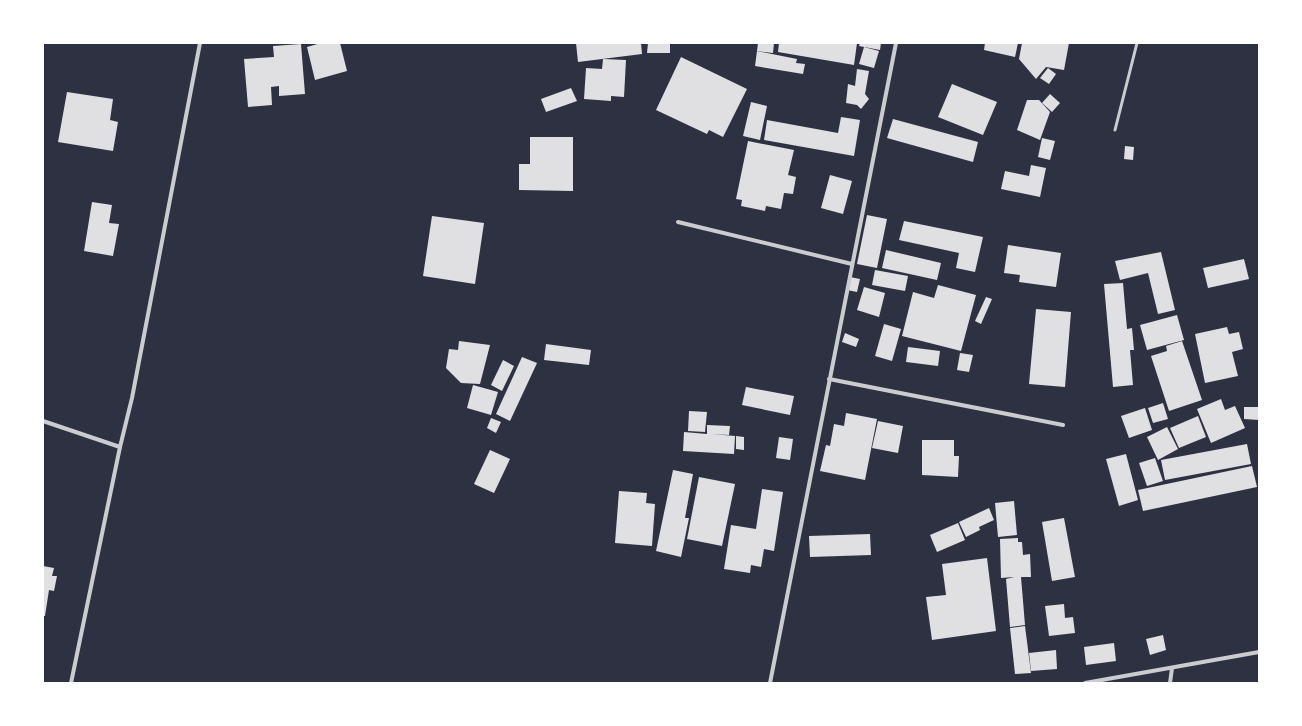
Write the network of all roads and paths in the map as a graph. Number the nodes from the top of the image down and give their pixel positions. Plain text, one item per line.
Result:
1 (200, 43) edge
2 (896, 43) edge
3 (1137, 43) edge
4 (1115, 130) dead end
5 (678, 222) dead end
6 (852, 264) junction
7 (829, 379) junction
8 (43, 421) edge
9 (1064, 425) dead end
10 (120, 447) junction
11 (1259, 652) edge
12 (1172, 668) junction
13 (71, 683) edge
14 (770, 683) edge
15 (1085, 683) edge
16 (1170, 683) edge

1 - 10 street
2 - 6 street
3 - 4 lane
5 - 6 street
6 - 7 street
7 - 9 street
7 - 14 street
8 - 10 street
10 - 13 street
11 - 12 street
12 - 15 street
12 - 16 street

